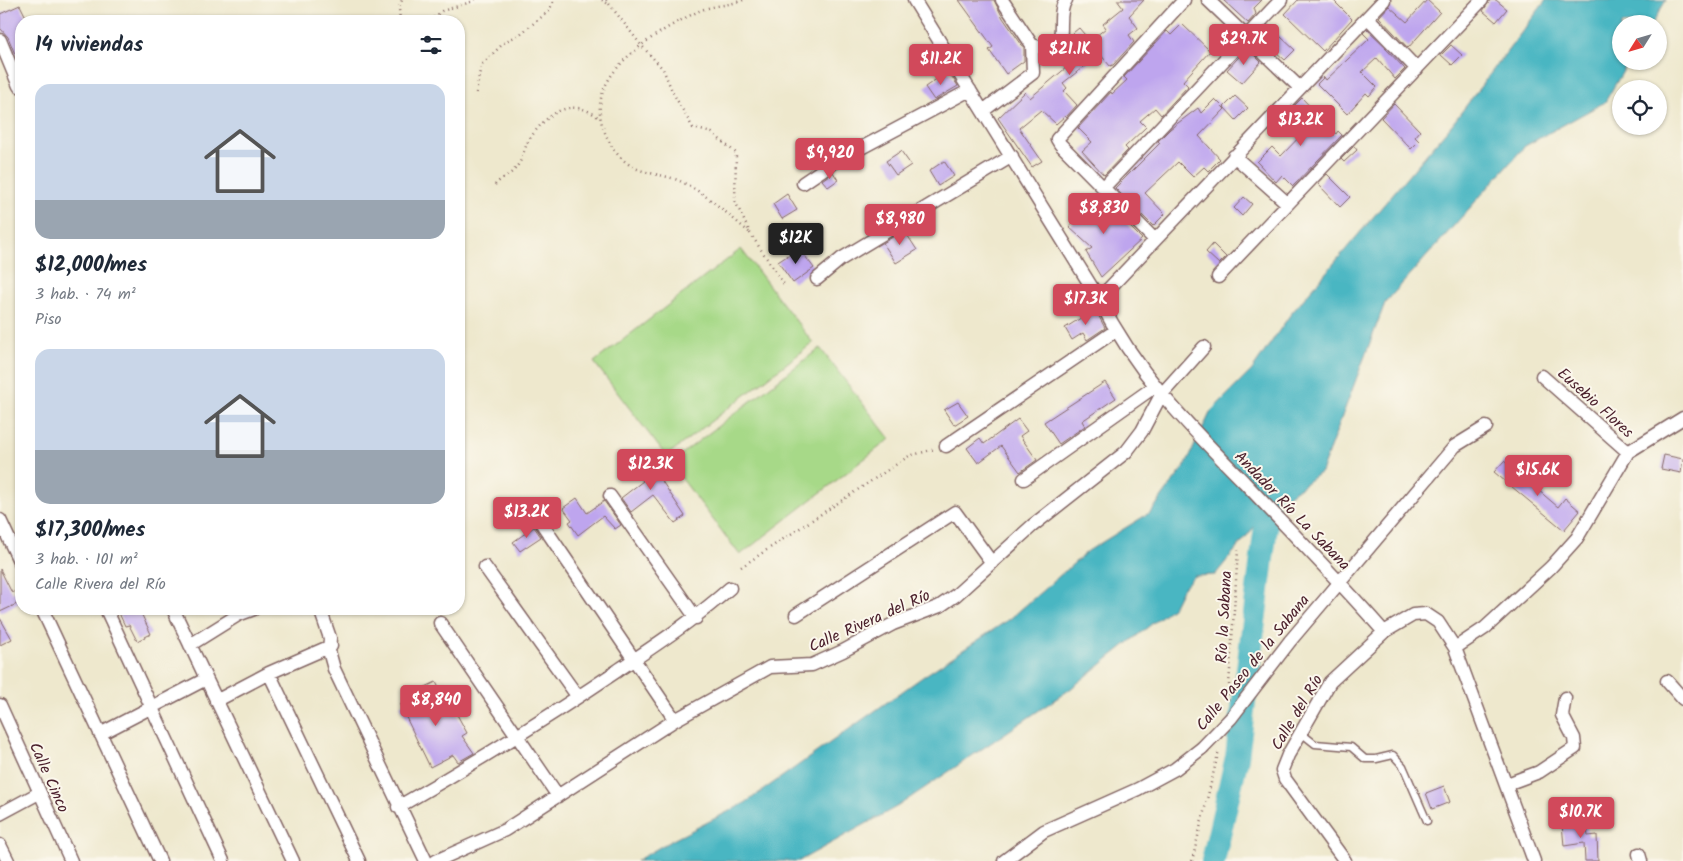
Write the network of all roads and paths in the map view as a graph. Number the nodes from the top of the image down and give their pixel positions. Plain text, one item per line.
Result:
1 (402, 0) edge
2 (477, 0) edge
3 (554, 0) edge
4 (604, 0) edge
5 (743, 0) edge
6 (914, 0) edge
7 (1002, 0) edge
8 (1066, 0) edge
9 (1184, 0) edge
10 (1208, 0) edge
11 (1281, 0) edge
12 (1482, 0) edge
13 (1377, 3) edge
14 (400, 15) edge
15 (437, 15) edge
16 (1368, 18) junction
17 (1245, 36) junction
18 (0, 40) edge
19 (640, 45) junction
20 (1032, 45) junction
21 (1417, 69) junction
22 (15, 76) edge
23 (1299, 87) junction
24 (970, 90) junction
25 (476, 93) dead end
26 (983, 111) junction
27 (599, 118) junction
28 (1012, 156) junction
29 (1234, 156) junction
30 (803, 183) dead end
31 (495, 185) dead end
32 (1103, 188) junction
33 (1287, 203) junction
34 (750, 233) junction
35 (1155, 240) junction
36 (1218, 277) dead end
37 (817, 278) dead end
38 (785, 286) dead end
39 (1099, 299) junction
40 (1115, 332) junction
41 (1204, 348) dead end
42 (1542, 376) dead end
43 (1157, 391) junction
44 (1683, 418) edge
45 (1486, 427) dead end
46 (946, 446) joint
47 (1628, 452) junction
48 (1024, 479) dead end
49 (610, 496) dead end
50 (0, 520) edge
51 (540, 521) dead end
52 (1238, 550) dead end
53 (15, 552) edge
54 (992, 563) junction
55 (485, 566) dead end
56 (741, 567) dead end
57 (1340, 581) junction
58 (730, 588) dead end
59 (45, 615) edge
60 (109, 615) edge
61 (177, 615) edge
62 (240, 615) edge
63 (322, 615) edge
64 (796, 615) dead end
65 (696, 618) junction
66 (440, 623) dead end
67 (1384, 632) junction
68 (190, 645) junction
69 (331, 646) junction
70 (1455, 648) junction
71 (633, 660) junction
72 (269, 673) junction
73 (206, 679) junction
74 (1667, 681) dead end
75 (578, 697) junction
76 (1565, 698) dead end
77 (1683, 699) edge
78 (216, 701) junction
79 (0, 705) edge
80 (1227, 706) dead end
81 (151, 708) junction
82 (676, 720) junction
83 (1301, 733) junction
84 (100, 734) junction
85 (516, 738) junction
86 (1220, 743) dead end
87 (1506, 784) junction
88 (39, 793) junction
89 (558, 796) junction
90 (398, 807) junction
91 (0, 814) edge
92 (1427, 821) dead end
93 (0, 845) edge
94 (8, 861) edge
95 (71, 861) edge
96 (160, 861) edge
97 (223, 861) edge
98 (293, 861) edge
99 (359, 861) edge
100 (426, 861) edge
101 (436, 861) edge
102 (1004, 861) edge
103 (1192, 861) edge
104 (1344, 861) edge
105 (1534, 861) edge

1 - 14 path
2 - 15 path
3 - 25 path
4 - 19 path
5 - 19 path
6 - 24 street, Andador Río La Sabana
7 - 20 street
8 - 20 street
9 - 32 street
10 - 17 street
11 - 17 street
12 - 21 street
13 - 16 street
16 - 21 street
16 - 23 street
17 - 23 street
17 - 32 street
18 - 22 street
19 - 27 path
19 - 34 path
20 - 26 street
21 - 33 street
23 - 29 street
24 - 26 street, Andador Río La Sabana
24 - 30 street
26 - 28 street, Andador Río La Sabana
27 - 31 path
27 - 34 path
28 - 37 street
28 - 39 street, Andador Río La Sabana
29 - 33 street
29 - 35 street
32 - 35 street
33 - 36 street
34 - 38 path
35 - 39 street
39 - 40 street, Andador Río La Sabana
40 - 43 street, Andador Río La Sabana
40 - 46 street
41 - 43 street
42 - 47 street, Eusebio Flores
43 - 48 street
43 - 54 street, Calle Rivera del Río
43 - 57 street, Andador Río La Sabana
44 - 47 street
45 - 57 street, Calle Paseo de la Sabana
46 - 56 path
47 - 70 street
49 - 65 street
50 - 53 street
51 - 71 street
52 - 80 path, Río la Sabana
54 - 64 street
54 - 82 street, Calle Rivera del Río
55 - 75 street
57 - 67 street, Andador Río La Sabana
57 - 102 street, Calle Paseo de la Sabana, bridge
58 - 65 street
59 - 84 street
60 - 81 street
61 - 68 street
62 - 68 street
63 - 69 street
65 - 71 street
66 - 85 street
67 - 70 street, Calle del Río
67 - 83 street, Calle del Río
68 - 73 street
69 - 72 street
69 - 90 street
70 - 87 street, Calle del Río
71 - 75 street
71 - 82 street
72 - 78 street
72 - 99 street
73 - 78 street
73 - 81 street
74 - 77 street
75 - 85 street
76 - 87 street
78 - 98 street
79 - 88 street, Calle Cinco
81 - 84 street
81 - 97 street
82 - 89 street, Calle Rivera del Río
83 - 92 lane
83 - 104 street, Calle del Río
84 - 96 street
85 - 89 street
85 - 90 street
86 - 103 path
87 - 105 street, Calle del Río
88 - 91 street
88 - 95 street, Calle Cinco
89 - 101 street, Calle Rivera del Río
90 - 100 street
93 - 94 street

